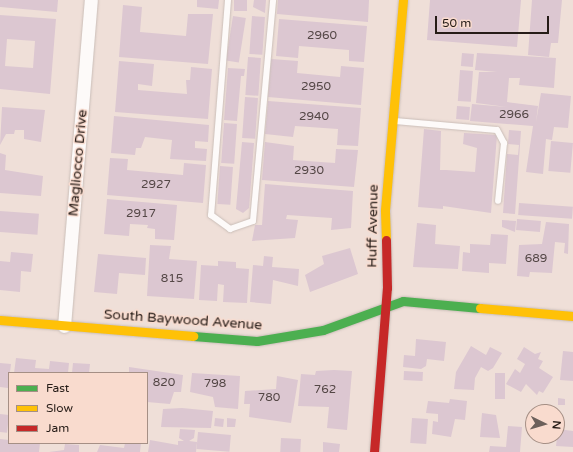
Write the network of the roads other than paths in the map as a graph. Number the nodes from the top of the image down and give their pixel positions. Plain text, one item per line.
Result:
1 (91, 0) edge
2 (228, 0) edge
3 (273, 0) edge
4 (403, 0) edge
5 (393, 121) junction
6 (498, 202) dead end
7 (385, 308) junction
8 (573, 316) edge
9 (0, 320) edge
10 (64, 326) junction
11 (374, 452) edge

1 - 10 street, Magliocco Drive
2 - 3 lane
4 - 5 street, Huff Avenue
5 - 6 lane
5 - 7 street, Huff Avenue
7 - 8 street, South Baywood Avenue
7 - 10 street, South Baywood Avenue
7 - 11 street, Huff Avenue
9 - 10 street, South Baywood Avenue

